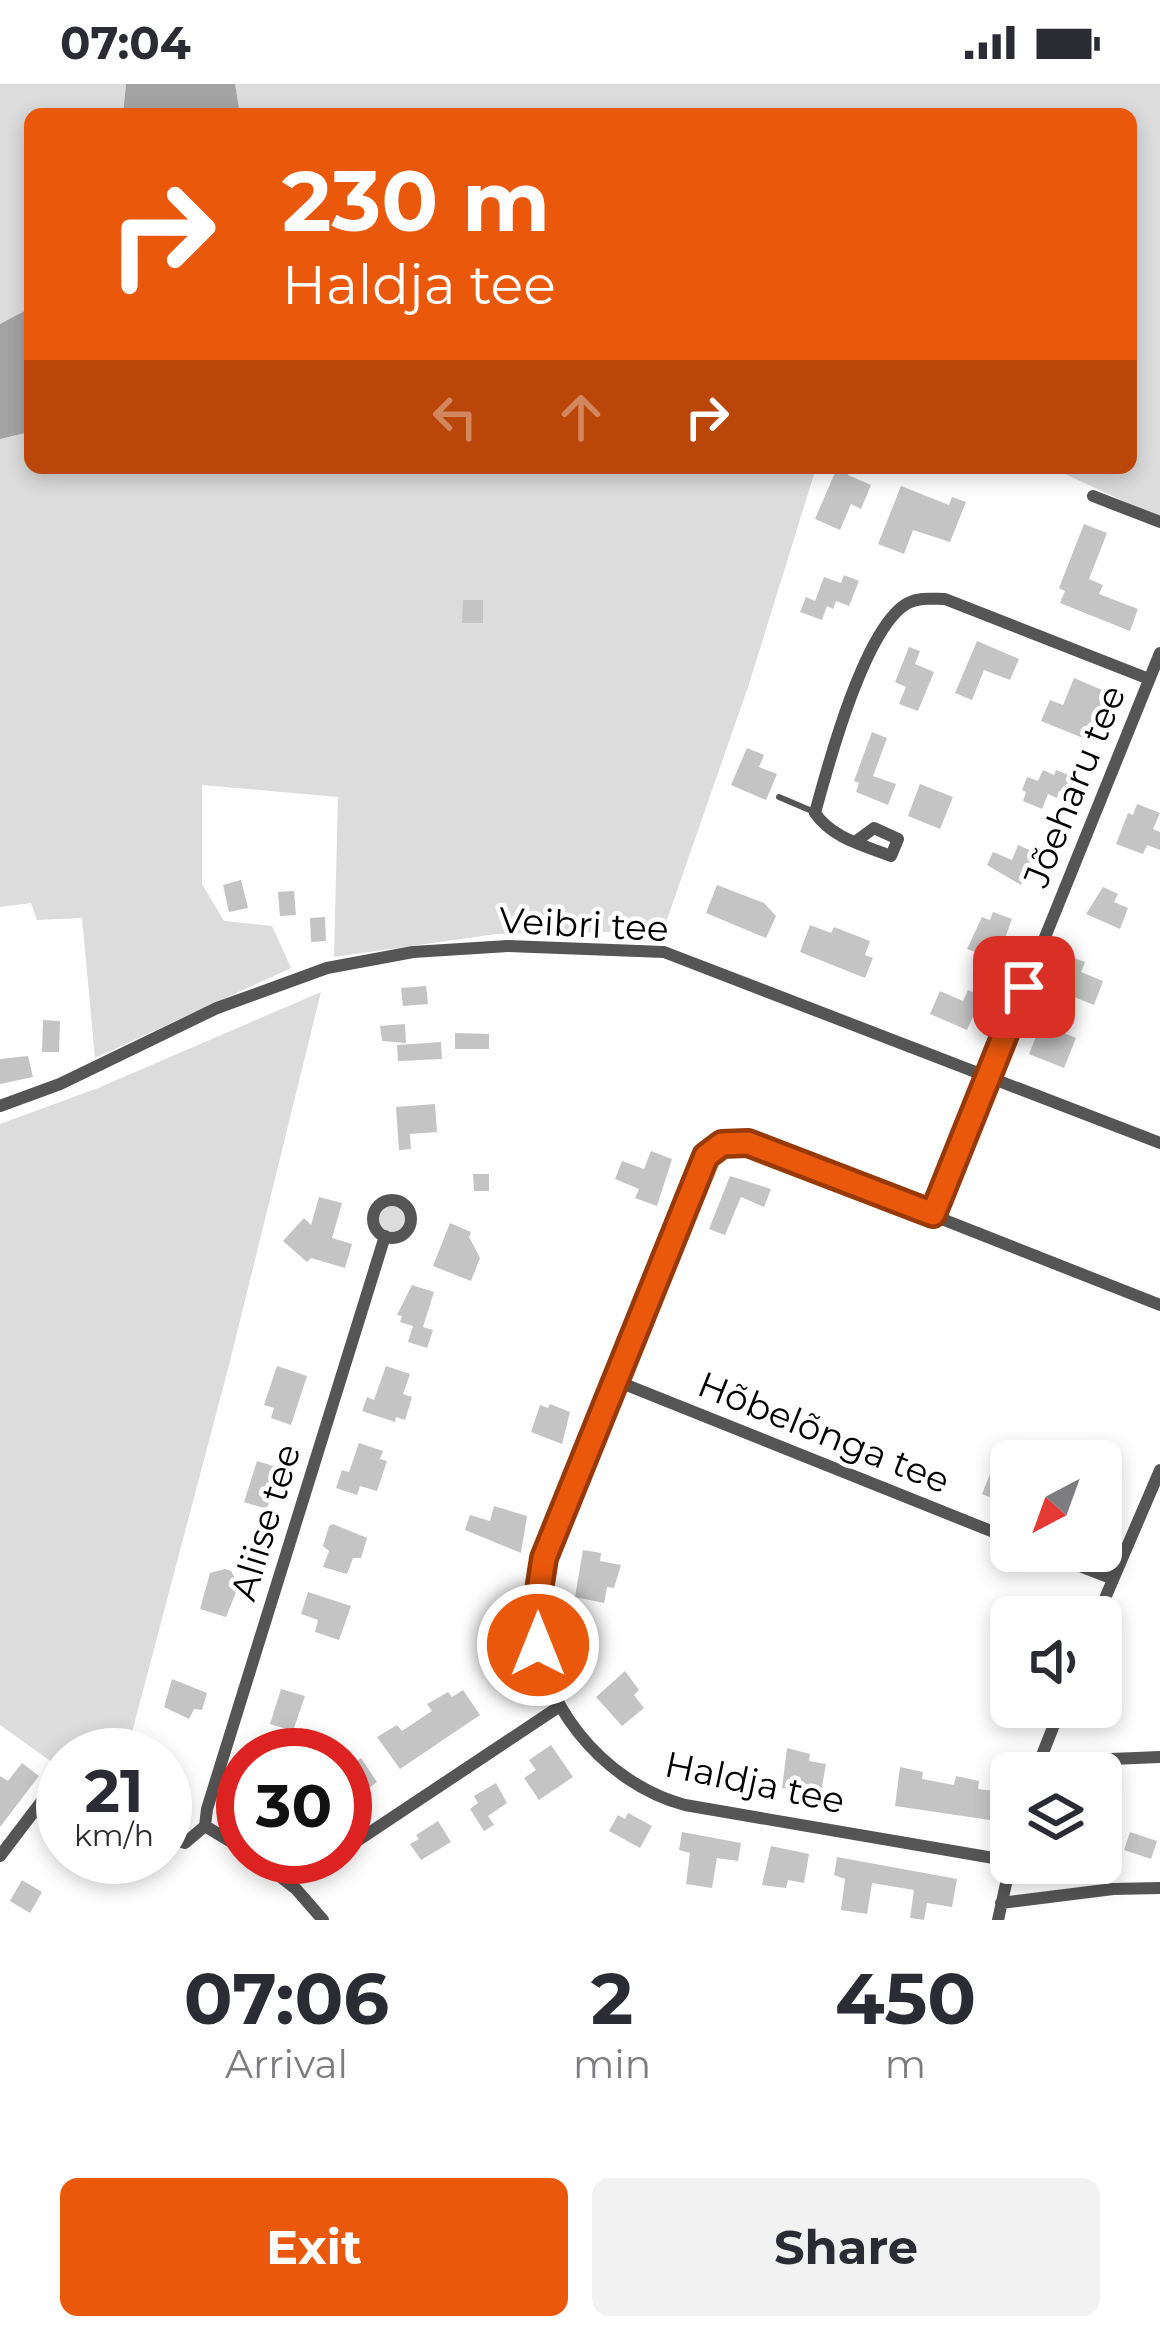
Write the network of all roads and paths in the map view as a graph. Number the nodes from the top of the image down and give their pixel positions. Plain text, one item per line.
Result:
1 (1093, 496) dead end
2 (1160, 522) edge
3 (1160, 653) edge
4 (1149, 679) junction
5 (779, 797) dead end
6 (815, 813) junction
7 (855, 842) dead end
8 (989, 1075) junction
9 (0, 1106) edge
10 (1160, 1143) edge
11 (933, 1214) junction
12 (385, 1237) dead end
13 (1160, 1305) edge
14 (614, 1380) junction
15 (1160, 1471) edge
16 (990, 1531) edge
17 (1095, 1572) edge
18 (1113, 1579) junction
19 (1106, 1596) edge
20 (560, 1706) junction
21 (1160, 1757) edge
22 (1122, 1760) edge
23 (36, 1809) edge
24 (206, 1826) junction
25 (372, 1831) edge
26 (216, 1832) edge
27 (192, 1837) edge
28 (0, 1856) edge
29 (990, 1857) edge
30 (290, 1884) edge
31 (1006, 1884) edge
32 (1160, 1888) edge
33 (1001, 1903) junction
34 (323, 1920) edge
35 (998, 1920) edge

1 - 2 street
3 - 4 street, Jõeharu tee
4 - 6 street
4 - 8 street, Jõeharu tee
5 - 6 lane
6 - 7 street
8 - 9 street, Veibri tee
8 - 10 street, Veibri tee
8 - 11 street
11 - 13 street, Haldja tee
11 - 14 street, Haldja tee
12 - 24 street, Aliise tee
14 - 16 street, Hõbelõnga tee
14 - 20 street, Haldja tee
15 - 18 street
17 - 18 street
18 - 19 street
20 - 25 street
20 - 29 street, Haldja tee
21 - 22 street
23 - 28 street
24 - 26 street
24 - 27 street
30 - 34 street
31 - 33 street
32 - 33 street
33 - 35 street

